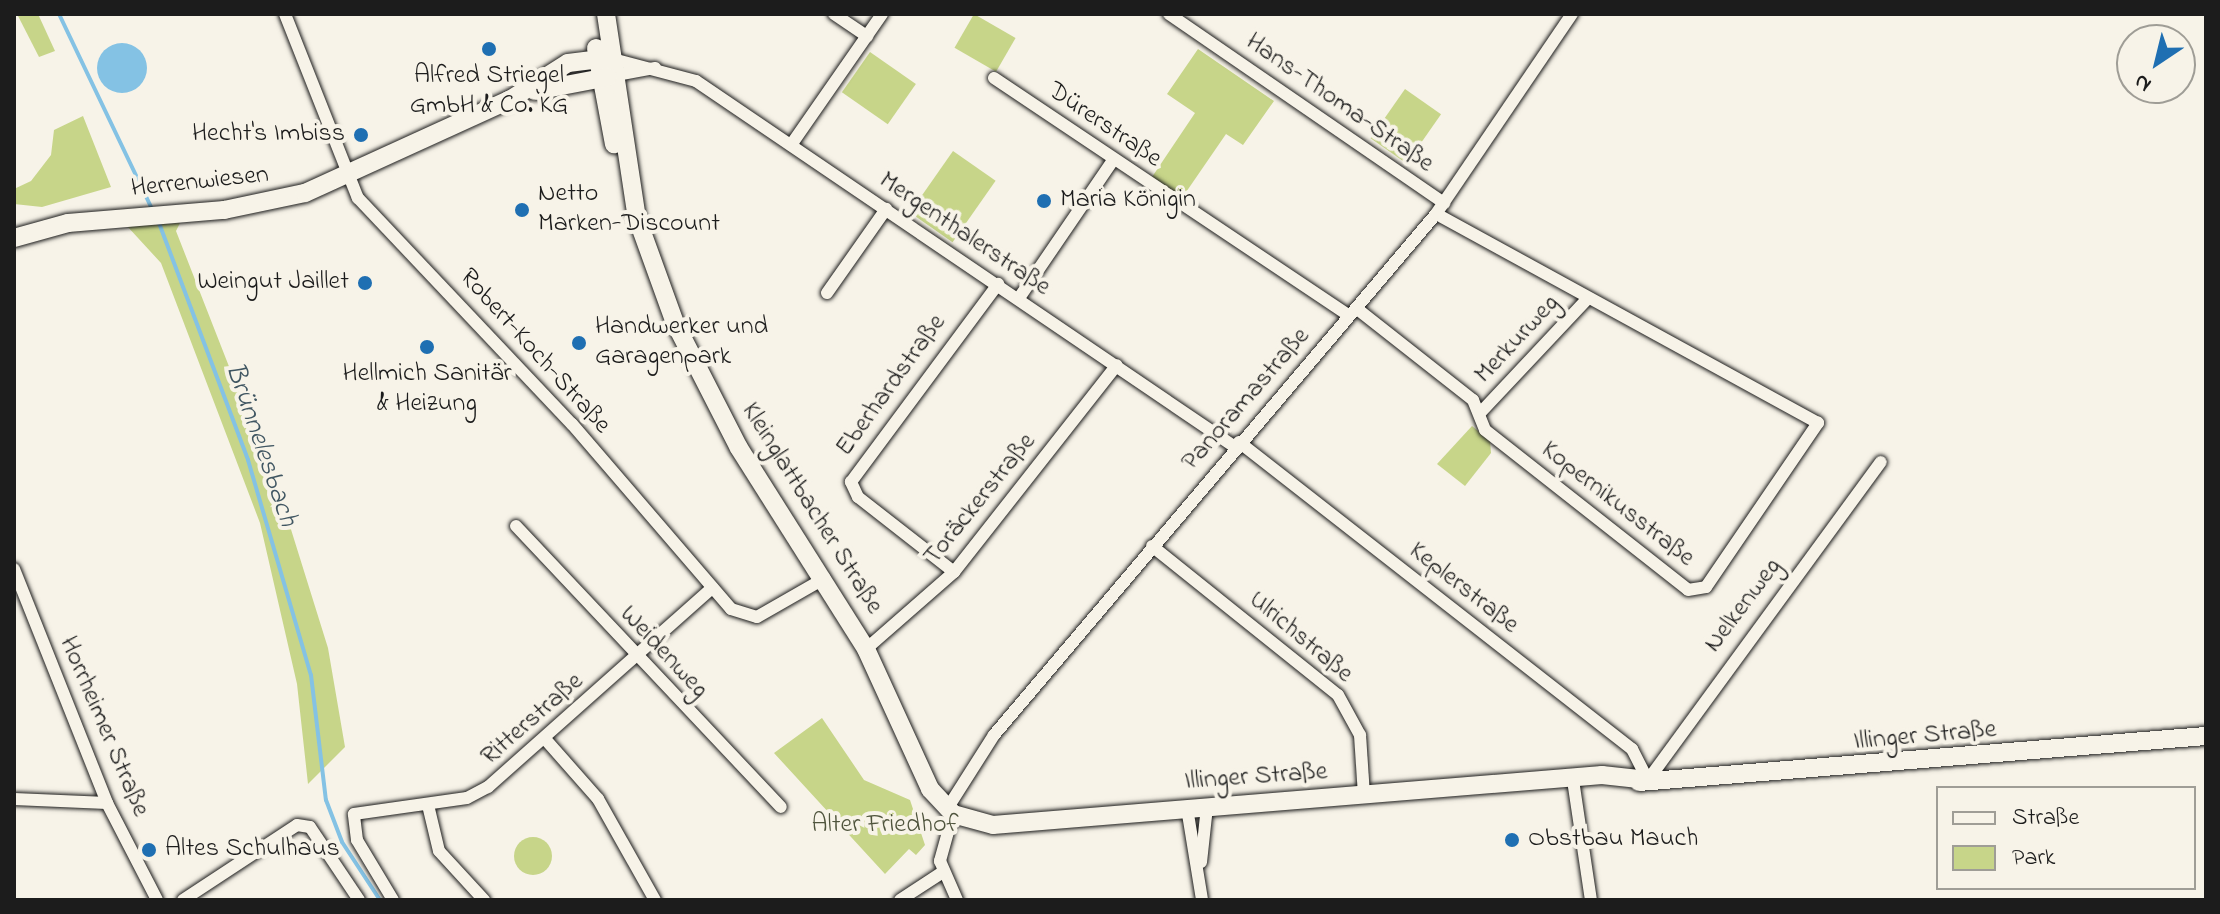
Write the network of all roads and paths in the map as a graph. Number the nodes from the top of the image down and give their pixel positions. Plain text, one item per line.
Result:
1 (285, 14) edge
2 (597, 14) edge
3 (606, 14) edge
4 (834, 14) edge
5 (882, 14) edge
6 (1169, 14) edge
7 (1572, 14) edge
8 (867, 36) junction
9 (664, 67) junction
10 (604, 68) junction
11 (994, 78) dead end
12 (791, 145) junction
13 (1113, 160) junction
14 (348, 176) junction
15 (1440, 208) junction
16 (886, 209) junction
17 (14, 238) edge
18 (998, 284) junction
19 (827, 293) dead end
20 (1019, 298) junction
21 (1588, 298) junction
22 (1353, 312) junction
23 (1117, 365) junction
24 (1481, 412) junction
25 (1237, 444) junction
26 (1881, 462) dead end
27 (516, 526) dead end
28 (1152, 546) junction
29 (14, 569) edge
30 (954, 572) junction
31 (825, 578) junction
32 (712, 588) junction
33 (866, 649) junction
34 (637, 658) junction
35 (2206, 736) edge
36 (546, 740) junction
37 (1573, 780) junction
38 (1648, 780) junction
39 (1364, 796) junction
40 (14, 799) edge
41 (107, 803) junction
42 (428, 805) junction
43 (781, 807) dead end
44 (1207, 807) junction
45 (1187, 808) junction
46 (950, 812) junction
47 (1200, 869) junction
48 (943, 872) junction
49 (157, 900) edge
50 (183, 900) edge
51 (359, 900) edge
52 (393, 900) edge
53 (484, 900) edge
54 (655, 900) edge
55 (900, 900) edge
56 (957, 900) edge
57 (1202, 900) edge
58 (1591, 900) edge

1 - 14 street, Robert-Koch-Straße
2 - 10 street, Kleinglattbacher Straße
3 - 10 street, Kleinglattbacher Straße
4 - 8 street
5 - 8 street
6 - 15 street, Hans-Thoma-Straße
7 - 15 street, Panoramastraße
8 - 12 street
9 - 10 street
9 - 10 street, Mergenthalerstraße
9 - 12 street, Mergenthalerstraße
10 - 14 street, Herrenwiesen
10 - 31 street, Kleinglattbacher Straße
11 - 13 street, Dürerstraße
12 - 16 street, Mergenthalerstraße
13 - 20 street
13 - 22 street, Dürerstraße
14 - 17 street, Herrenwiesen
14 - 32 street, Robert-Koch-Straße
15 - 21 street, Kopernikusstraße
15 - 22 street, Panoramastraße
16 - 18 street, Mergenthalerstraße
16 - 19 street
18 - 20 street, Mergenthalerstraße
18 - 30 street, Eberhardstraße
20 - 23 street, Mergenthalerstraße
21 - 24 street, Merkurweg
21 - 24 street, Kopernikusstraße
22 - 24 street, Kopernikusstraße
22 - 25 street, Panoramastraße
23 - 25 street, Mergenthalerstraße
23 - 30 street, Toräckerstraße
25 - 28 street, Panoramastraße
25 - 38 street, Keplerstraße
26 - 38 street, Nelkenweg
27 - 34 street, Weidenweg
28 - 39 street, Ulrichstraße
28 - 46 street, Panoramastraße
29 - 41 street, Horrheimer Straße
30 - 33 street, Toräckerstraße
31 - 32 street, Robert-Koch-Straße
31 - 33 street, Kleinglattbacher Straße
32 - 34 street, Ritterstraße
33 - 46 street, Kleinglattbacher Straße
34 - 36 street, Ritterstraße
34 - 43 street, Weidenweg
35 - 38 street, Illinger Straße
36 - 42 street, Ritterstraße
36 - 54 street
37 - 38 street, Illinger Straße
37 - 39 street, Illinger Straße
37 - 58 street
39 - 44 street, Illinger Straße
40 - 41 street
41 - 49 street, Horrheimer Straße
42 - 52 street, Ritterstraße
42 - 53 street
44 - 45 street, Illinger Straße
44 - 47 street
45 - 46 street, Illinger Straße
45 - 47 street
46 - 48 street, Panoramastraße
47 - 57 street
48 - 55 street
48 - 56 street
50 - 51 street

